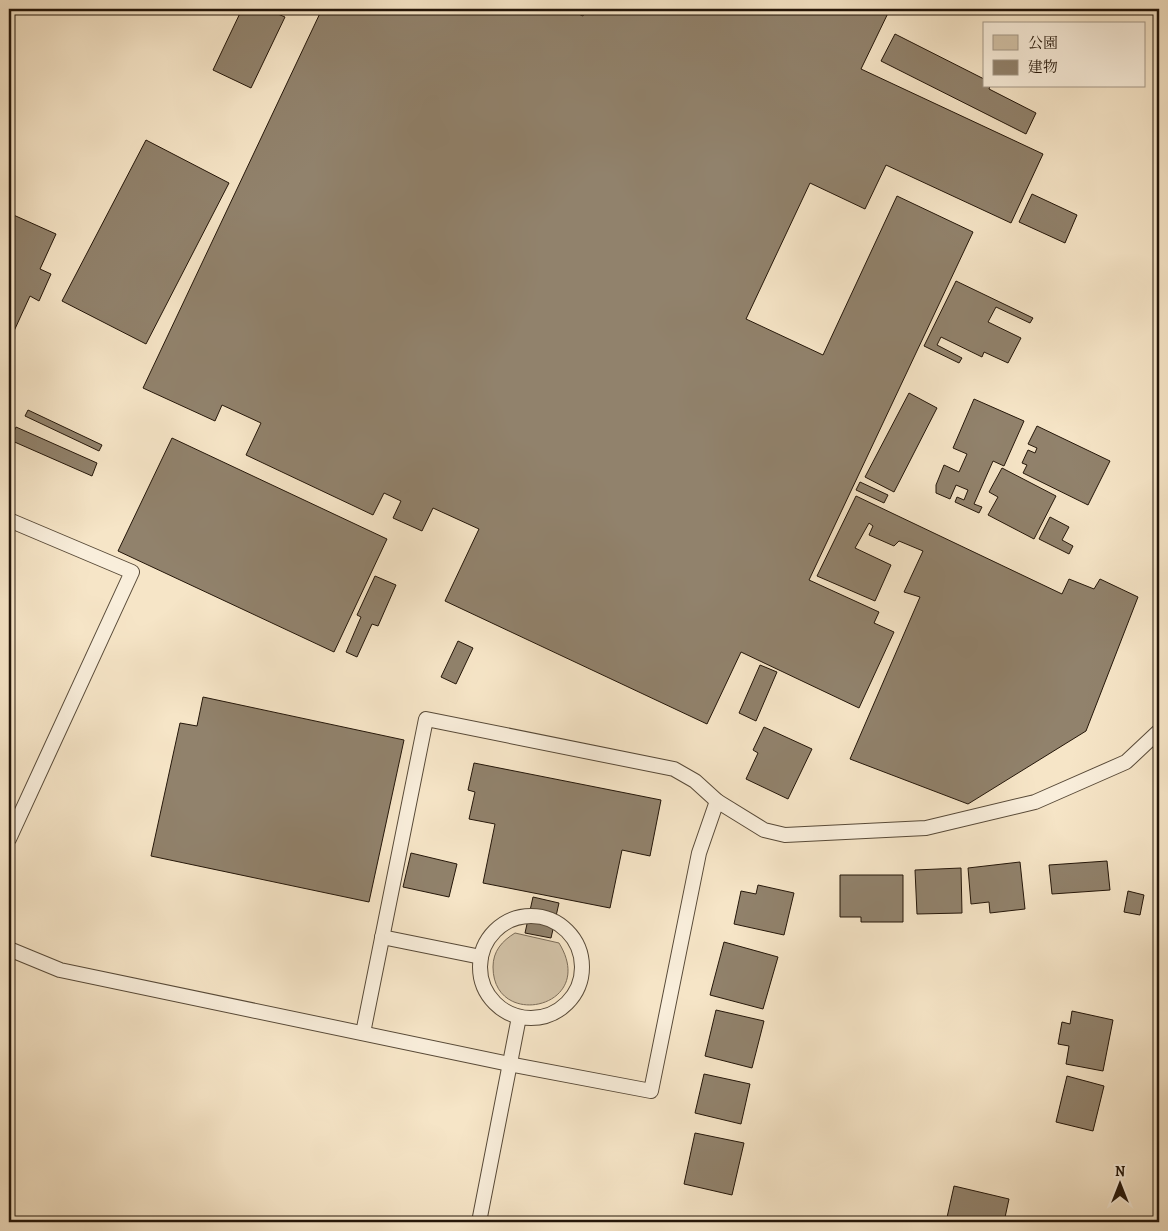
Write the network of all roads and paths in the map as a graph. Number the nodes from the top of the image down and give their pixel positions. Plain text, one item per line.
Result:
1 (9, 520) edge
2 (1159, 732) edge
3 (717, 801) junction
4 (9, 840) edge
5 (382, 937) junction
6 (9, 949) edge
7 (481, 958) junction
8 (519, 1017) junction
9 (363, 1033) junction
10 (509, 1064) junction
11 (478, 1222) edge

1 - 4 lane
2 - 3 lane
3 - 5 lane
3 - 10 lane
5 - 7 lane
5 - 9 lane
6 - 9 lane
7 - 8 lane
7 - 8 lane
8 - 10 lane
9 - 10 lane
10 - 11 lane

